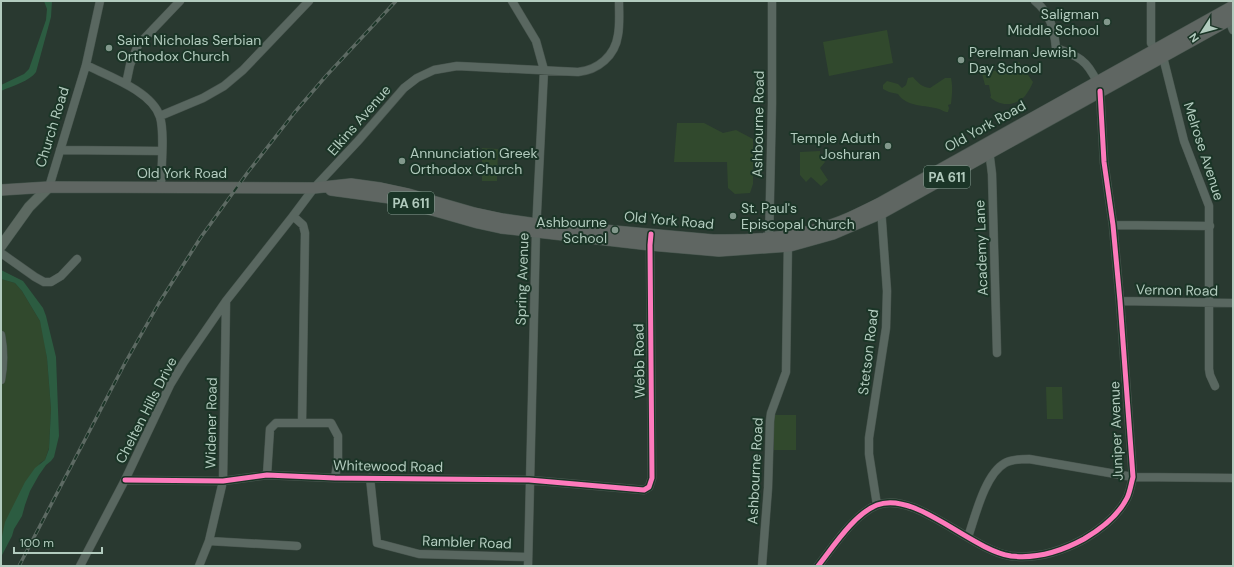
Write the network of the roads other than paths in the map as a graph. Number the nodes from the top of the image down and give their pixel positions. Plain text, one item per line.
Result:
1 (100, 1) edge
2 (180, 1) edge
3 (309, 1) edge
4 (512, 1) edge
5 (619, 1) edge
6 (772, 1) edge
7 (1035, 1) edge
8 (1151, 1) edge
9 (1233, 6) edge
10 (1232, 22) edge
11 (1159, 53) junction
12 (86, 65) junction
13 (544, 70) junction
14 (126, 84) junction
15 (1098, 87) junction
16 (160, 116) junction
17 (988, 142) junction
18 (60, 150) junction
19 (162, 151) junction
20 (989, 154) junction
21 (1, 184) edge
22 (49, 187) junction
23 (161, 188) junction
24 (314, 188) junction
25 (1, 190) edge
26 (881, 208) junction
27 (293, 216) junction
28 (1113, 225) junction
29 (1210, 226) junction
30 (536, 228) junction
31 (651, 234) junction
32 (788, 241) junction
33 (769, 243) junction
34 (650, 245) junction
35 (1, 246) edge
36 (1, 253) edge
37 (77, 258) dead end
38 (226, 301) junction
39 (1120, 301) junction
40 (1233, 303) edge
41 (1209, 304) junction
42 (1, 335) edge
43 (997, 353) dead end
44 (1, 380) edge
45 (1215, 386) dead end
46 (302, 423) junction
47 (267, 475) junction
48 (1133, 477) junction
49 (335, 478) junction
50 (370, 478) junction
51 (1233, 478) edge
52 (125, 480) junction
53 (529, 480) junction
54 (223, 481) junction
55 (649, 487) joint
56 (877, 505) junction
57 (968, 537) junction
58 (209, 542) junction
59 (297, 546) dead end
60 (528, 557) junction
61 (80, 566) edge
62 (200, 566) edge
63 (528, 566) edge
64 (762, 566) edge
65 (818, 566) edge

1 - 12 street, Church Road
2 - 14 street
3 - 16 street
4 - 13 street, Spring Avenue
5 - 13 street, Elkins Avenue
6 - 33 street, Ashbourne Road
7 - 15 street, Juniper Avenue
8 - 11 street, Melrose Avenue
9 - 11 highway, Old York Road / PA 611
10 - 11 highway, Old York Road / PA 611
11 - 15 highway, Old York Road / PA 611
11 - 29 street, Melrose Avenue
12 - 14 street
12 - 18 street, Church Road
13 - 24 street, Elkins Avenue
13 - 30 street, Spring Avenue
14 - 16 street
15 - 17 highway, Old York Road / PA 611
15 - 20 highway, Old York Road / PA 611
15 - 28 street, Juniper Avenue
16 - 19 street
17 - 20 street, Academy Lane
17 - 26 highway, Old York Road / PA 611
18 - 19 street
18 - 22 street, Church Road
19 - 23 street
20 - 26 highway, Old York Road / PA 611
20 - 43 street, Academy Lane
21 - 22 highway, Old York Road / PA 611
22 - 23 highway, Old York Road / PA 611
22 - 25 highway, Old York Road / PA 611
22 - 35 main road, Church Road
23 - 24 highway, Old York Road / PA 611
24 - 27 street, Elkins Avenue
24 - 30 highway, Old York Road / PA 611
26 - 32 highway, Old York Road / PA 611
26 - 56 street, Stetson Road
27 - 38 street, Chelten Hills Drive
27 - 46 street
28 - 29 street
28 - 39 street, Juniper Avenue
29 - 41 street, Melrose Avenue
30 - 31 highway, Old York Road / PA 611
30 - 34 highway, Old York Road / PA 611
30 - 53 street, Spring Avenue
31 - 33 highway, Old York Road / PA 611
31 - 34 street, Webb Road
32 - 33 highway, Old York Road / PA 611
32 - 64 street, Ashbourne Road
33 - 34 highway, Old York Road / PA 611
34 - 55 street, Webb Road
36 - 37 street
38 - 52 street, Chelten Hills Drive
38 - 54 street, Widener Road
39 - 41 street, Vernon Road
39 - 48 street, Juniper Avenue
40 - 41 street, Vernon Road
41 - 45 street, Melrose Avenue
42 - 44 street
46 - 47 street
46 - 49 street
47 - 49 street, Whitewood Road
47 - 54 street, Whitewood Road
48 - 51 street
48 - 57 street, Juniper Avenue
48 - 57 street
49 - 50 street, Whitewood Road
50 - 53 street, Whitewood Road
50 - 60 street, Rambler Road
52 - 54 street, Whitewood Road
52 - 61 street, Chelten Hills Drive
53 - 55 street, Whitewood Road
53 - 60 street, Spring Avenue
54 - 58 street, Widener Road
56 - 57 street, Juniper Avenue
56 - 65 street
58 - 59 street
58 - 62 street, Widener Road
60 - 63 street, Spring Avenue

